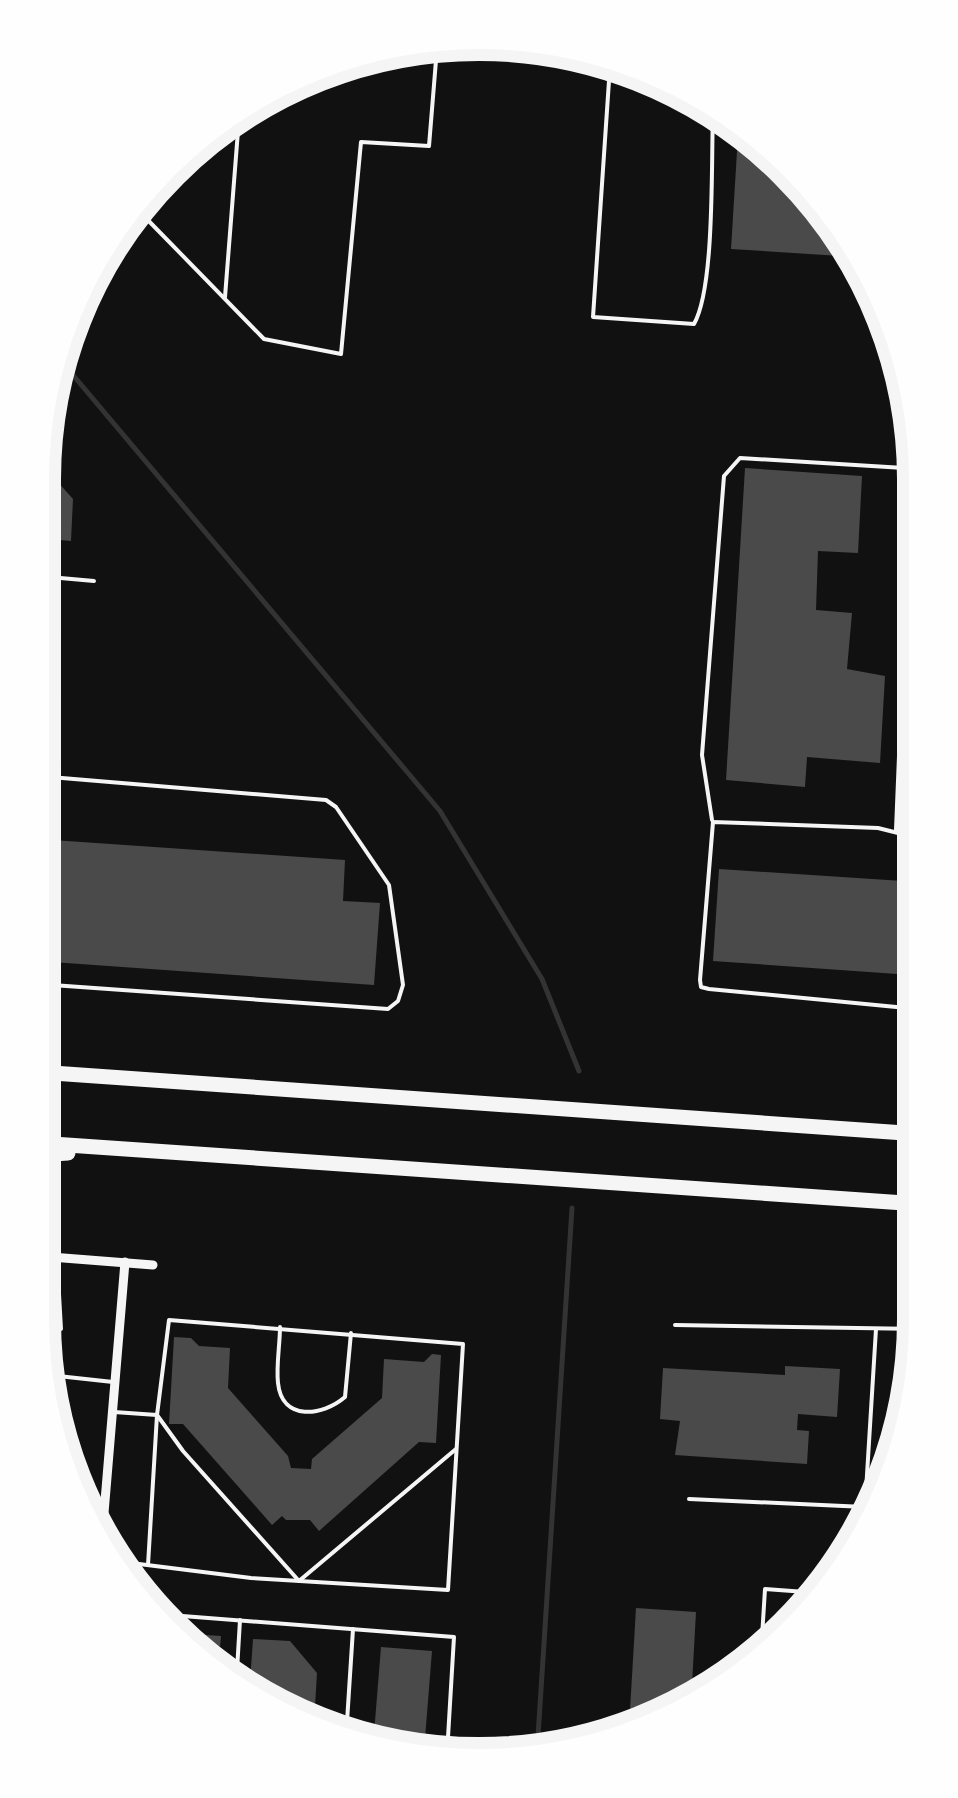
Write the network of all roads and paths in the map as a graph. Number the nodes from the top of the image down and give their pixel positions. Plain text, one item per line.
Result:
1 (435, 58) edge
2 (609, 76) edge
3 (712, 125) edge
4 (238, 130) edge
5 (146, 218) edge
6 (225, 299) junction
7 (903, 468) edge
8 (55, 578) edge
9 (94, 581) dead end
10 (903, 658) edge
11 (55, 777) edge
12 (713, 822) junction
13 (896, 832) junction
14 (903, 834) edge
15 (55, 985) edge
16 (903, 1006) edge
17 (55, 1073) edge
18 (903, 1133) edge
19 (55, 1144) edge
20 (132, 1149) junction
21 (55, 1154) edge
22 (903, 1203) edge
23 (57, 1258) joint
24 (125, 1262) junction
25 (153, 1266) dead end
26 (674, 1325) dead end
27 (280, 1327) junction
28 (876, 1328) junction
29 (903, 1329) edge
30 (61, 1330) dead end
31 (350, 1334) junction
32 (59, 1354) dead end
33 (58, 1368) edge
34 (59, 1376) edge
35 (115, 1382) junction
36 (112, 1412) junction
37 (157, 1415) junction
38 (456, 1449) junction
39 (866, 1492) edge
40 (689, 1499) dead end
41 (859, 1507) edge
42 (104, 1516) edge
43 (132, 1563) edge
44 (148, 1565) junction
45 (299, 1581) junction
46 (804, 1592) edge
47 (176, 1615) edge
48 (240, 1620) junction
49 (353, 1629) junction
50 (761, 1636) edge
51 (237, 1667) edge
52 (347, 1721) edge
53 (448, 1742) edge

1 - 6 lane
2 - 3 lane
4 - 6 lane
5 - 6 lane
7 - 12 lane
8 - 9 lane
10 - 13 lane
11 - 15 lane
12 - 13 lane
12 - 16 lane
13 - 14 lane
17 - 18 highway
19 - 20 highway
20 - 21 highway
20 - 22 highway
23 - 24 street
23 - 30 lane
24 - 25 street
24 - 35 street
26 - 28 lane
27 - 31 lane
27 - 31 lane
27 - 37 lane
28 - 29 lane
28 - 39 lane
31 - 38 lane
32 - 33 lane
34 - 35 lane
35 - 36 street
36 - 37 lane
36 - 42 street
37 - 44 lane
37 - 45 lane
38 - 45 lane
38 - 45 lane
40 - 41 lane
43 - 44 lane
44 - 45 lane
46 - 50 lane
47 - 48 lane
48 - 49 lane
48 - 51 lane
49 - 52 lane
49 - 53 lane

